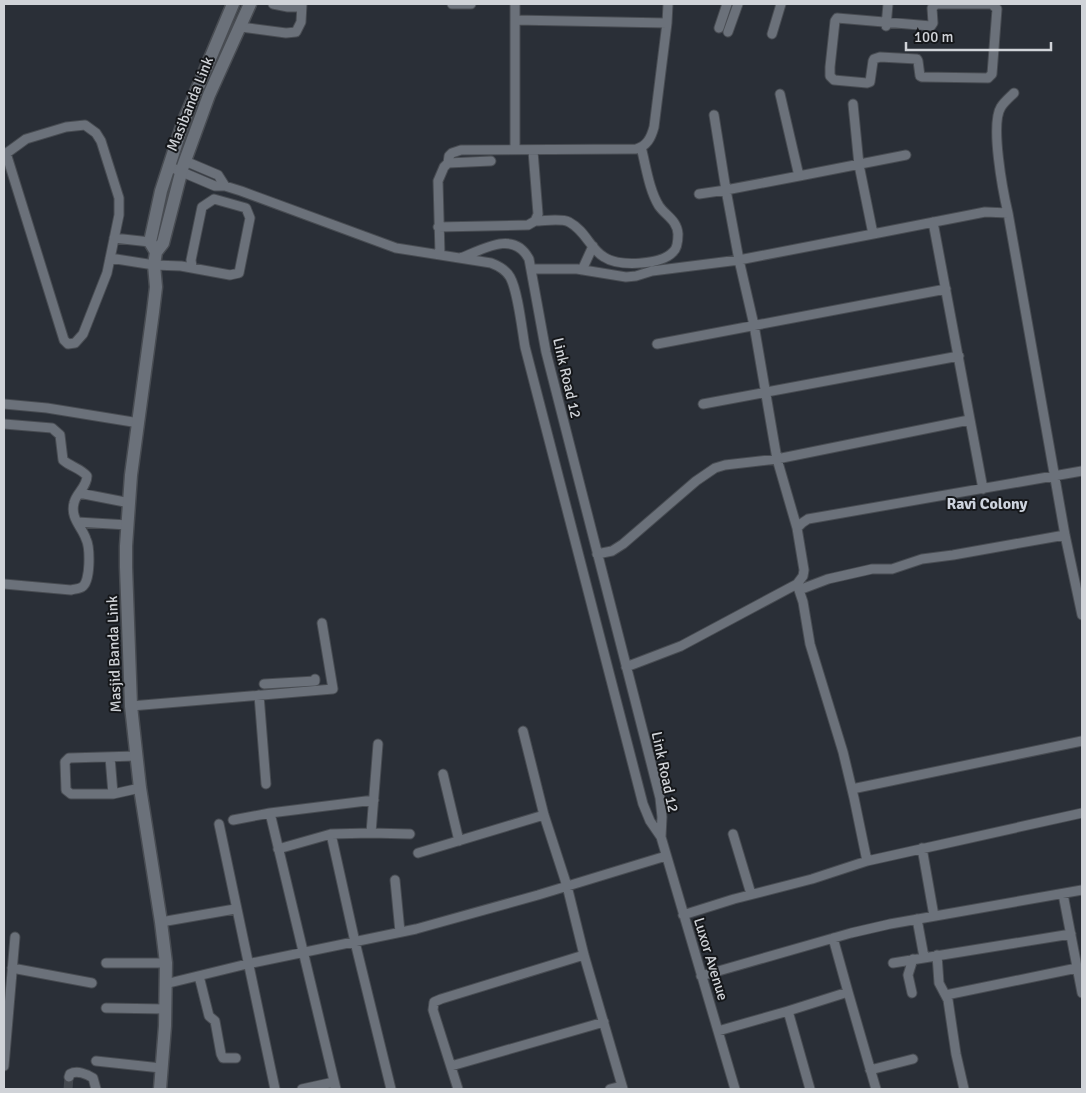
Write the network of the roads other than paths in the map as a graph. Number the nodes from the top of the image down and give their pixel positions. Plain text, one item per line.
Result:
1 (233, 4) edge
2 (250, 4) edge
3 (273, 4) edge
4 (452, 4) edge
5 (471, 4) edge
6 (515, 4) edge
7 (668, 4) edge
8 (727, 4) edge
9 (738, 4) edge
10 (781, 4) edge
11 (888, 4) edge
12 (302, 5) edge
13 (515, 20) junction
14 (667, 24) junction
15 (886, 25) junction
16 (241, 27) junction
17 (718, 28) dead end
18 (728, 32) dead end
19 (772, 34) dead end
20 (1014, 93) dead end
21 (780, 94) dead end
22 (853, 104) dead end
23 (714, 115) dead end
24 (642, 147) junction
25 (515, 149) junction
26 (533, 151) junction
27 (5, 154) edge
28 (906, 155) dead end
29 (491, 160) dead end
30 (448, 163) junction
31 (859, 165) junction
32 (168, 166) junction
33 (183, 166) junction
34 (799, 176) junction
35 (726, 190) junction
36 (699, 194) dead end
37 (1008, 212) junction
38 (168, 220) joint
39 (535, 221) junction
40 (933, 222) junction
41 (438, 227) junction
42 (873, 234) junction
43 (114, 238) junction
44 (593, 246) junction
45 (153, 247) junction
46 (440, 255) junction
47 (110, 258) junction
48 (461, 258) junction
49 (608, 259) junction
50 (739, 260) junction
51 (154, 265) junction
52 (192, 267) junction
53 (532, 269) junction
54 (582, 270) junction
55 (600, 273) junction
56 (946, 289) junction
57 (754, 325) junction
58 (657, 344) dead end
59 (959, 356) junction
60 (766, 393) junction
61 (4, 404) edge
62 (703, 404) dead end
63 (969, 420) junction
64 (139, 422) junction
65 (4, 424) edge
66 (777, 459) junction
67 (1082, 471) edge
68 (1054, 476) junction
69 (983, 489) junction
70 (80, 493) junction
71 (130, 503) junction
72 (77, 522) junction
73 (128, 525) junction
74 (797, 528) junction
75 (1065, 535) junction
76 (598, 554) junction
77 (4, 584) edge
78 (798, 587) junction
79 (1082, 615) edge
80 (322, 623) dead end
81 (626, 667) junction
82 (316, 683) junction
83 (264, 684) dead end
84 (259, 695) junction
85 (131, 706) junction
86 (523, 731) dead end
87 (1082, 741) edge
88 (378, 744) dead end
89 (136, 756) junction
90 (110, 757) junction
91 (443, 774) dead end
92 (266, 784) dead end
93 (140, 788) junction
94 (852, 789) junction
95 (113, 794) junction
96 (374, 800) junction
97 (1082, 812) edge
98 (270, 813) junction
99 (544, 815) junction
100 (233, 820) dead end
101 (219, 824) dead end
102 (371, 833) junction
103 (331, 834) junction
104 (410, 834) dead end
105 (732, 834) dead end
106 (661, 837) junction
107 (459, 841) junction
108 (922, 848) junction
109 (278, 849) junction
110 (418, 853) dead end
111 (666, 856) junction
112 (867, 861) junction
113 (395, 880) dead end
114 (567, 886) junction
115 (1082, 890) edge
116 (751, 894) junction
117 (1063, 894) junction
118 (235, 909) junction
119 (683, 915) junction
120 (934, 916) junction
121 (917, 919) junction
122 (161, 922) junction
123 (400, 932) junction
124 (1071, 934) junction
125 (15, 937) dead end
126 (834, 938) junction
127 (355, 942) junction
128 (303, 953) junction
129 (584, 955) junction
130 (937, 955) junction
131 (924, 957) junction
132 (913, 959) junction
133 (106, 963) dead end
134 (166, 963) junction
135 (892, 963) dead end
136 (247, 964) junction
137 (12, 968) junction
138 (1077, 968) junction
139 (199, 976) junction
140 (702, 976) junction
141 (92, 983) dead end
142 (165, 984) junction
143 (848, 992) junction
144 (912, 993) dead end
145 (1082, 993) edge
146 (946, 994) junction
147 (106, 1008) dead end
148 (165, 1008) junction
149 (788, 1011) junction
150 (604, 1022) junction
151 (718, 1031) junction
152 (5, 1051) edge
153 (236, 1058) dead end
154 (913, 1059) dead end
155 (96, 1061) dead end
156 (4, 1066) edge
157 (451, 1066) junction
158 (161, 1068) junction
159 (870, 1070) junction
160 (69, 1077) dead end
161 (335, 1086) edge
162 (623, 1087) edge
163 (96, 1089) edge
164 (160, 1089) edge
165 (275, 1089) edge
166 (302, 1089) edge
167 (391, 1089) edge
168 (458, 1089) edge
169 (610, 1089) edge
170 (736, 1089) edge
171 (810, 1089) edge
172 (876, 1089) edge
173 (964, 1089) edge

1 - 32 main road
2 - 16 main road, Masibanda Link
3 - 12 street
4 - 5 street
6 - 13 street
7 - 14 street
8 - 17 street
9 - 18 street
10 - 19 street
11 - 15 street
12 - 16 street
13 - 14 street
13 - 25 street
14 - 24 street
15 - 15 street
16 - 33 main road, Masibanda Link
20 - 37 street
21 - 34 street
22 - 31 street
23 - 35 street
24 - 26 street
24 - 49 street
25 - 26 street
25 - 30 street
26 - 39 street
27 - 43 street
27 - 47 street
28 - 31 street
29 - 30 street
30 - 41 street
31 - 34 street
31 - 42 street
32 - 33 street, Link Road 12
32 - 45 main road
33 - 38 main road, Masibanda Link
33 - 46 street, Link Road 12
34 - 35 street
35 - 36 street
35 - 50 street
37 - 40 street
37 - 68 street
38 - 45 main road, Masjid Banda Link
39 - 41 street
39 - 44 street
40 - 42 street
40 - 56 street
41 - 46 street
42 - 50 street
43 - 45 street
43 - 47 street
44 - 49 street
44 - 54 street
45 - 51 main road, Masjid Banda Link
46 - 48 street, Link Road 12
47 - 51 street
48 - 53 street, Link Road 12
48 - 106 street, Link Road 12
49 - 55 street
50 - 55 street
50 - 57 street
51 - 52 street
51 - 64 main road, Masjid Banda Link
52 - 52 street
53 - 54 street
53 - 76 street, Link Road 12
54 - 55 street
56 - 57 street
56 - 59 street
57 - 58 street
57 - 60 street
59 - 60 street
59 - 63 street
60 - 62 street
60 - 66 street
61 - 64 street
63 - 66 street
63 - 69 street
64 - 71 main road, Masjid Banda Link
65 - 70 street
66 - 74 street
66 - 76 street
67 - 68 street
68 - 69 street
68 - 75 street
69 - 74 street
70 - 71 street
70 - 72 street
71 - 73 main road, Masjid Banda Link
72 - 73 street
72 - 77 street
73 - 85 main road, Masjid Banda Link
74 - 78 street
75 - 78 street
75 - 79 street
76 - 81 street, Link Road 12
78 - 81 street
78 - 94 street
80 - 82 street
81 - 106 street, Link Road 12
82 - 83 street
82 - 84 street
84 - 85 street
84 - 92 street
85 - 89 main road, Masjid Banda Link
86 - 99 street
87 - 94 street
88 - 96 street
89 - 90 street
89 - 93 main road, Masjid Banda Link
90 - 95 street
90 - 95 street
91 - 107 street
93 - 95 street
93 - 122 main road, Masjid Banda Link
94 - 112 street
96 - 98 street
96 - 102 street
97 - 108 street
98 - 100 street
98 - 109 street
99 - 107 street
99 - 114 street
101 - 118 street
102 - 103 street
102 - 104 street
103 - 109 street
103 - 127 street
105 - 116 street
106 - 111 street, Luxor Avenue
107 - 110 street
108 - 112 street
108 - 120 street
109 - 128 street
111 - 114 street
111 - 119 street, Luxor Avenue
112 - 116 street
113 - 123 street
114 - 123 street
114 - 129 street
115 - 117 street
116 - 119 street
117 - 120 street
117 - 124 street
118 - 122 street
118 - 136 street
119 - 140 street, Luxor Avenue
120 - 121 street
121 - 126 street
121 - 131 street
122 - 134 main road, Masjid Banda Link
123 - 127 street
124 - 130 street
124 - 138 street
125 - 137 street
126 - 140 street
126 - 143 street
127 - 128 street
127 - 167 street
128 - 136 street
128 - 161 street
129 - 150 street
129 - 157 street
130 - 131 street
130 - 146 street
131 - 132 street
132 - 135 street
132 - 144 street
133 - 134 street
134 - 142 main road, Masjid Banda Link
136 - 139 street
136 - 165 street
137 - 141 street
137 - 152 street
138 - 145 street
138 - 146 street
139 - 142 street
139 - 153 street
140 - 151 street, Luxor Avenue
142 - 148 main road, Masjid Banda Link
143 - 149 street
143 - 159 street
146 - 173 street
147 - 148 street
148 - 158 main road, Masjid Banda Link
149 - 151 street
149 - 171 street
150 - 157 street
150 - 162 street
151 - 170 street, Luxor Avenue
152 - 156 street
154 - 159 street
155 - 158 street
157 - 168 street
158 - 164 main road, Masjid Banda Link
159 - 172 street
160 - 163 street
161 - 166 street
162 - 169 street

